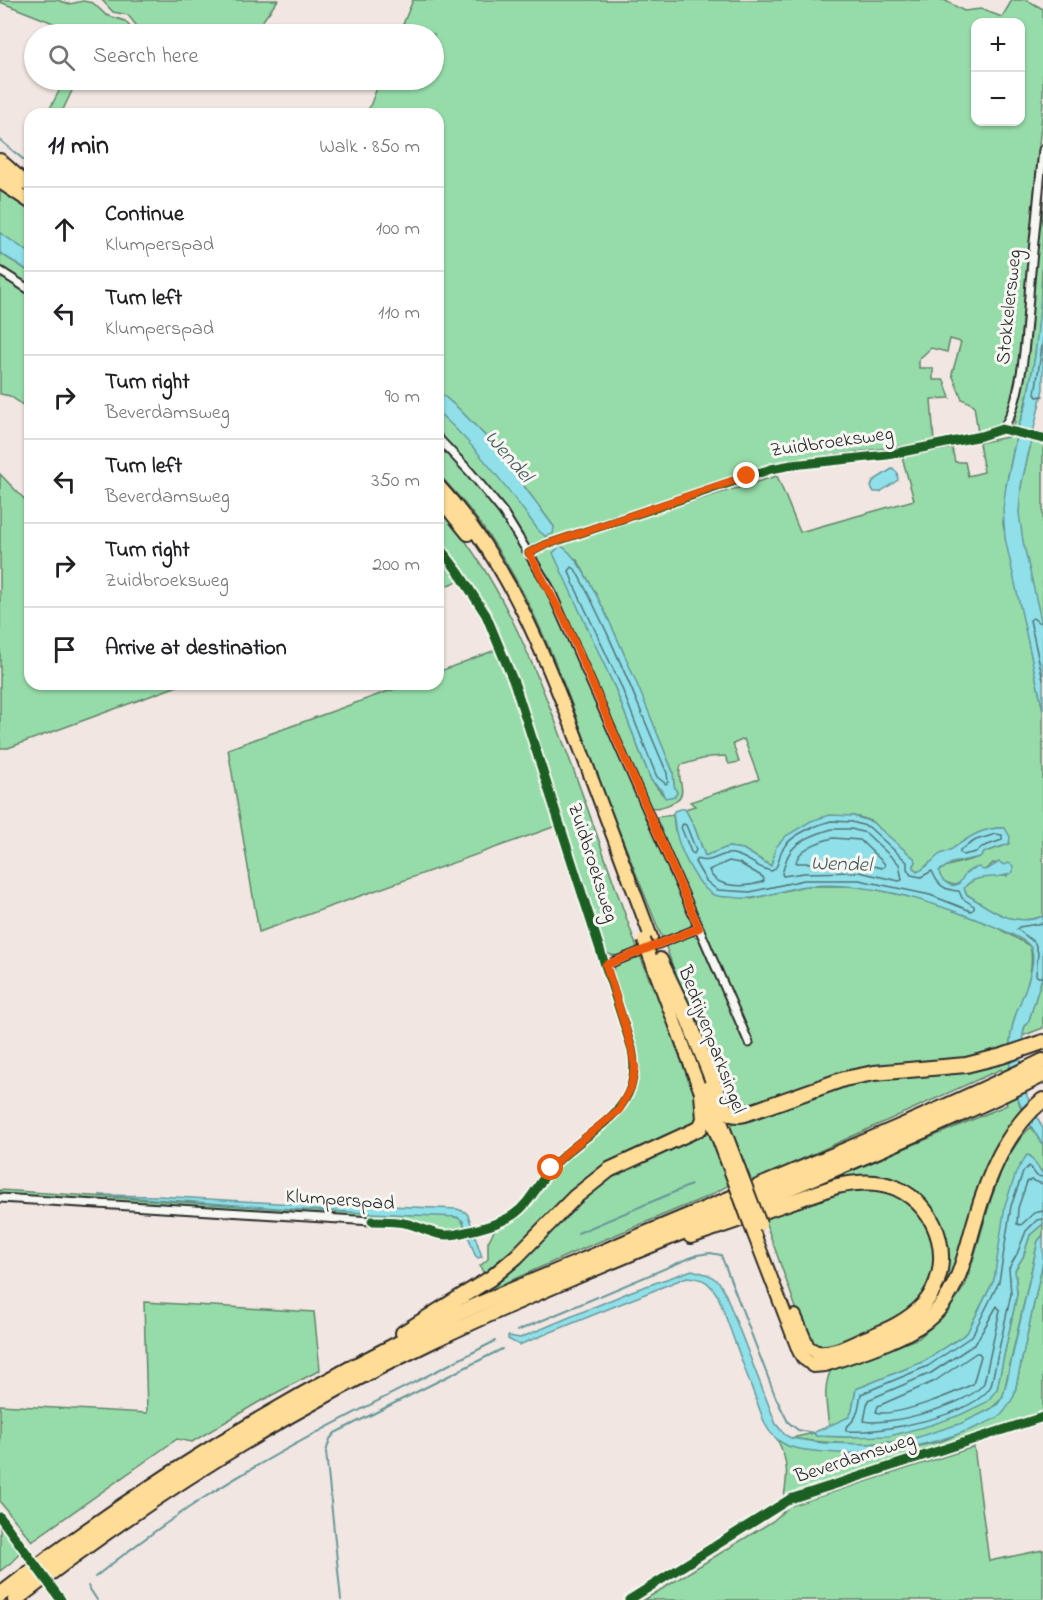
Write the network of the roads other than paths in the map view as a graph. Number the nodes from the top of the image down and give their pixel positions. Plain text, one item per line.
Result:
1 (1043, 150) edge
2 (0, 160) edge
3 (0, 172) edge
4 (0, 182) edge
5 (24, 182) edge
6 (24, 188) edge
7 (24, 198) edge
8 (0, 271) edge
9 (24, 286) edge
10 (1002, 429) junction
11 (1043, 439) edge
12 (444, 445) edge
13 (444, 492) edge
14 (444, 505) edge
15 (444, 553) edge
16 (529, 553) junction
17 (699, 928) junction
18 (647, 939) junction
19 (656, 957) junction
20 (606, 965) junction
21 (1043, 1042) edge
22 (749, 1043) dead end
23 (1037, 1071) edge
24 (1005, 1086) junction
25 (702, 1094) junction
26 (1041, 1101) edge
27 (614, 1115) dead end
28 (735, 1170) junction
29 (0, 1198) edge
30 (372, 1221) dead end
31 (637, 1251) junction
32 (815, 1359) junction
33 (359, 1363) junction
34 (1043, 1417) edge
35 (0, 1517) edge
36 (0, 1595) edge
37 (15, 1600) edge
38 (61, 1600) edge
39 (629, 1600) edge

1 - 10 street, Stokkelersweg
2 - 5 highway
3 - 6 highway
4 - 7 highway
8 - 9 street
10 - 11 street
10 - 16 street, Zuidbroeksweg
12 - 16 street
13 - 18 highway, Bedrijvenparksingel
14 - 18 highway, Bedrijvenparksingel
15 - 20 street, Zuidbroeksweg
16 - 17 street
17 - 20 street
17 - 22 street
18 - 19 highway, Bedrijvenparksingel
19 - 21 highway
19 - 25 highway, Bedrijvenparksingel
19 - 28 highway, Bedrijvenparksingel
20 - 27 street
23 - 24 highway
24 - 31 highway
24 - 33 highway
25 - 28 highway, Bedrijvenparksingel
25 - 33 highway
26 - 32 highway
28 - 32 highway, Bedrijvenparksingel, bridge
29 - 30 street, Klumperspad
31 - 32 highway
31 - 37 highway
33 - 36 highway
34 - 39 street, Beverdamsweg
35 - 38 street, bridge

